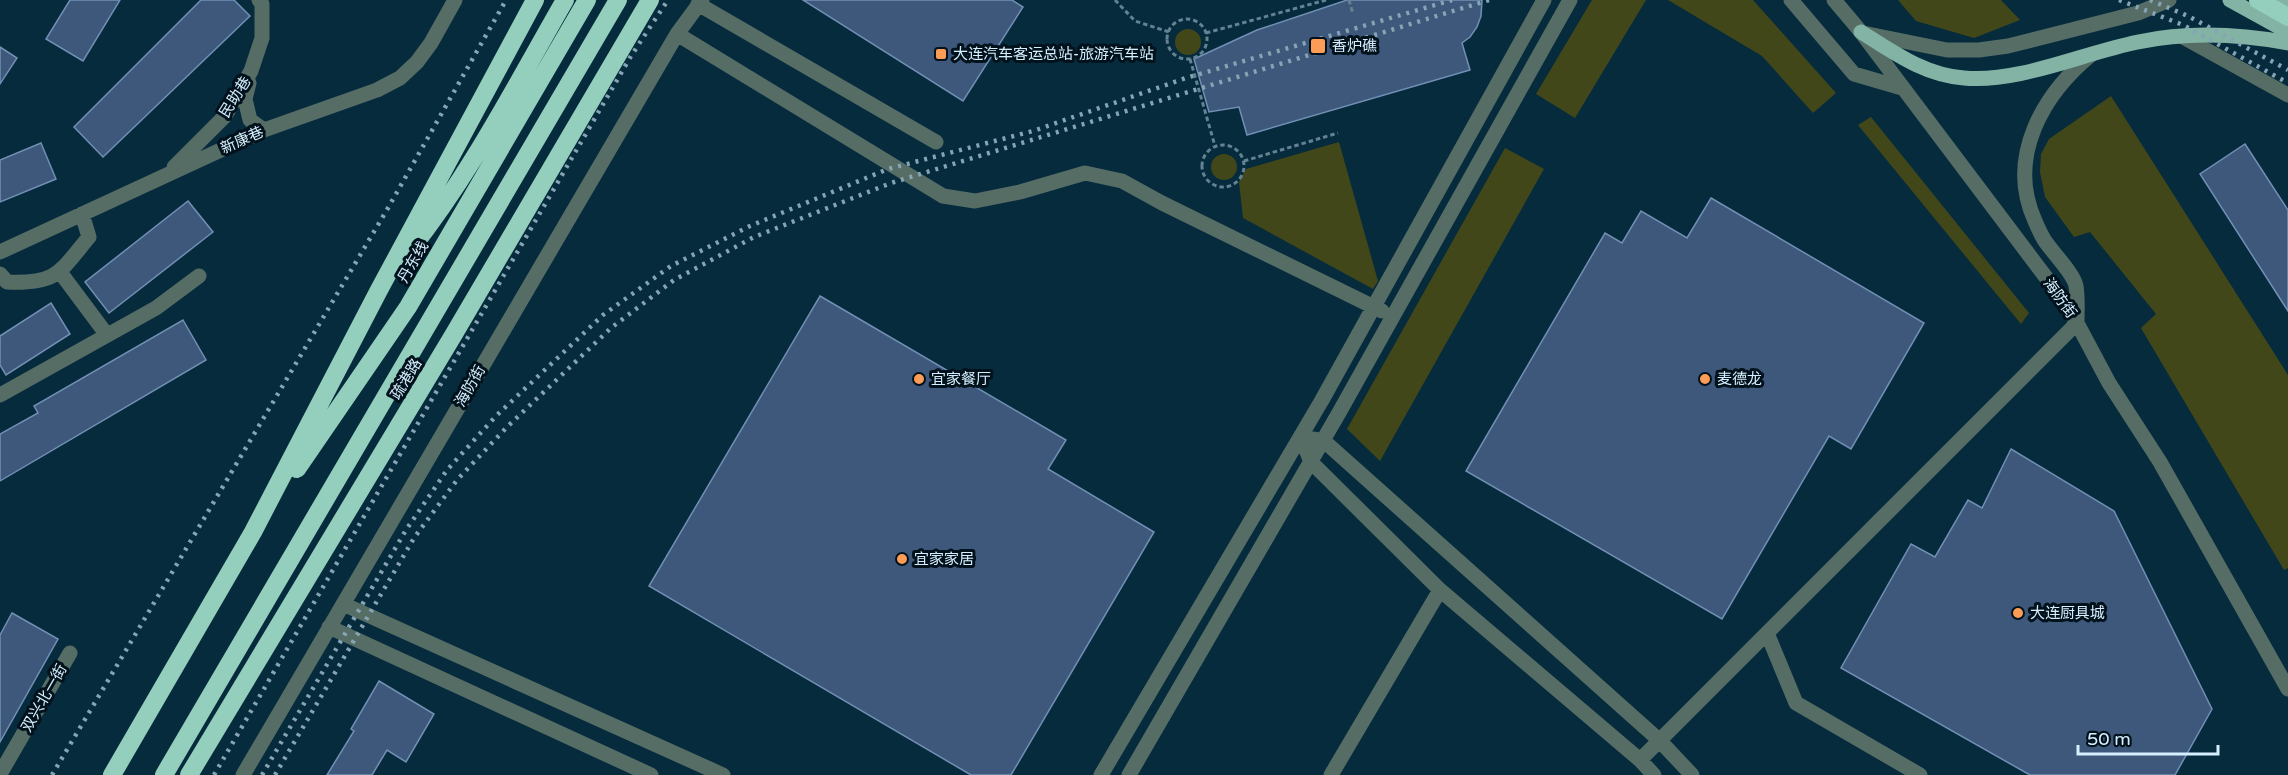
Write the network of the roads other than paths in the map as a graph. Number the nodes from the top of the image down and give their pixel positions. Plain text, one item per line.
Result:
1 (259, 0) edge
2 (455, 0) edge
3 (534, 0) edge
4 (565, 0) edge
5 (587, 0) edge
6 (618, 0) edge
7 (650, 0) edge
8 (1544, 0) edge
9 (1570, 0) edge
10 (1791, 0) edge
11 (1834, 0) edge
12 (2169, 0) edge
13 (2230, 0) edge
14 (2258, 0) edge
15 (2284, 0) edge
16 (700, 2) edge
17 (2288, 2) edge
18 (2288, 17) edge
19 (1861, 32) junction
20 (2288, 32) edge
21 (677, 34) junction
22 (2183, 37) junction
23 (2288, 43) edge
24 (2092, 54) junction
25 (251, 71) junction
26 (1902, 88) junction
27 (2288, 95) edge
28 (264, 130) junction
29 (936, 142) dead end
30 (166, 175) junction
31 (82, 214) junction
32 (0, 252) edge
33 (60, 272) junction
34 (0, 274) edge
35 (198, 276) dead end
36 (379, 290) junction
37 (1374, 307) junction
38 (1393, 317) junction
39 (2077, 323) junction
40 (107, 335) junction
41 (0, 394) edge
42 (1301, 437) junction
43 (1324, 441) junction
44 (1311, 462) junction
45 (253, 532) junction
46 (1440, 590) junction
47 (343, 604) junction
48 (329, 627) junction
49 (1767, 633) junction
50 (70, 653) dead end
51 (2288, 689) edge
52 (1659, 740) junction
53 (1640, 760) junction
54 (0, 774) edge
55 (112, 775) edge
56 (164, 775) edge
57 (189, 775) edge
58 (243, 775) edge
59 (651, 775) edge
60 (723, 775) edge
61 (1101, 775) edge
62 (1129, 775) edge
63 (1331, 775) edge
64 (1654, 775) edge
65 (1692, 775) edge
66 (1920, 775) edge

1 - 25 street, 民助巷
2 - 28 street, 新康巷
3 - 36 highway
4 - 36 highway
5 - 45 highway, 丹东线
6 - 56 highway, 疏港路
7 - 57 highway, 疏港路
8 - 37 street
9 - 38 street
10 - 26 street
11 - 19 street, 海防街
12 - 19 street
13 - 20 main road
14 - 18 highway
15 - 17 main road
16 - 21 street, 海防街
16 - 29 street
19 - 24 main road
19 - 26 street, 海防街
21 - 37 street
21 - 47 street, 海防街
22 - 23 main road
22 - 24 main road
22 - 27 street
24 - 39 street, 海防街
25 - 28 street
25 - 30 street, 民助巷
26 - 39 street, 海防街
28 - 30 street, 新康巷
30 - 31 street, 新康巷
31 - 32 street, 新康巷
31 - 33 street
33 - 34 street
33 - 40 street
35 - 40 street
36 - 45 highway
37 - 38 street
37 - 42 street
38 - 43 street
39 - 49 street
39 - 51 street
40 - 41 street
42 - 43 street
42 - 44 street
42 - 61 street
43 - 44 street
43 - 52 street
44 - 46 street
44 - 62 street
45 - 55 highway
46 - 53 street
46 - 63 street
47 - 48 street, 海防街
47 - 60 street
48 - 58 street, 海防街
48 - 59 street
49 - 52 street
49 - 66 street
50 - 54 street, 双兴北一街
52 - 53 street
52 - 65 street
53 - 64 street

